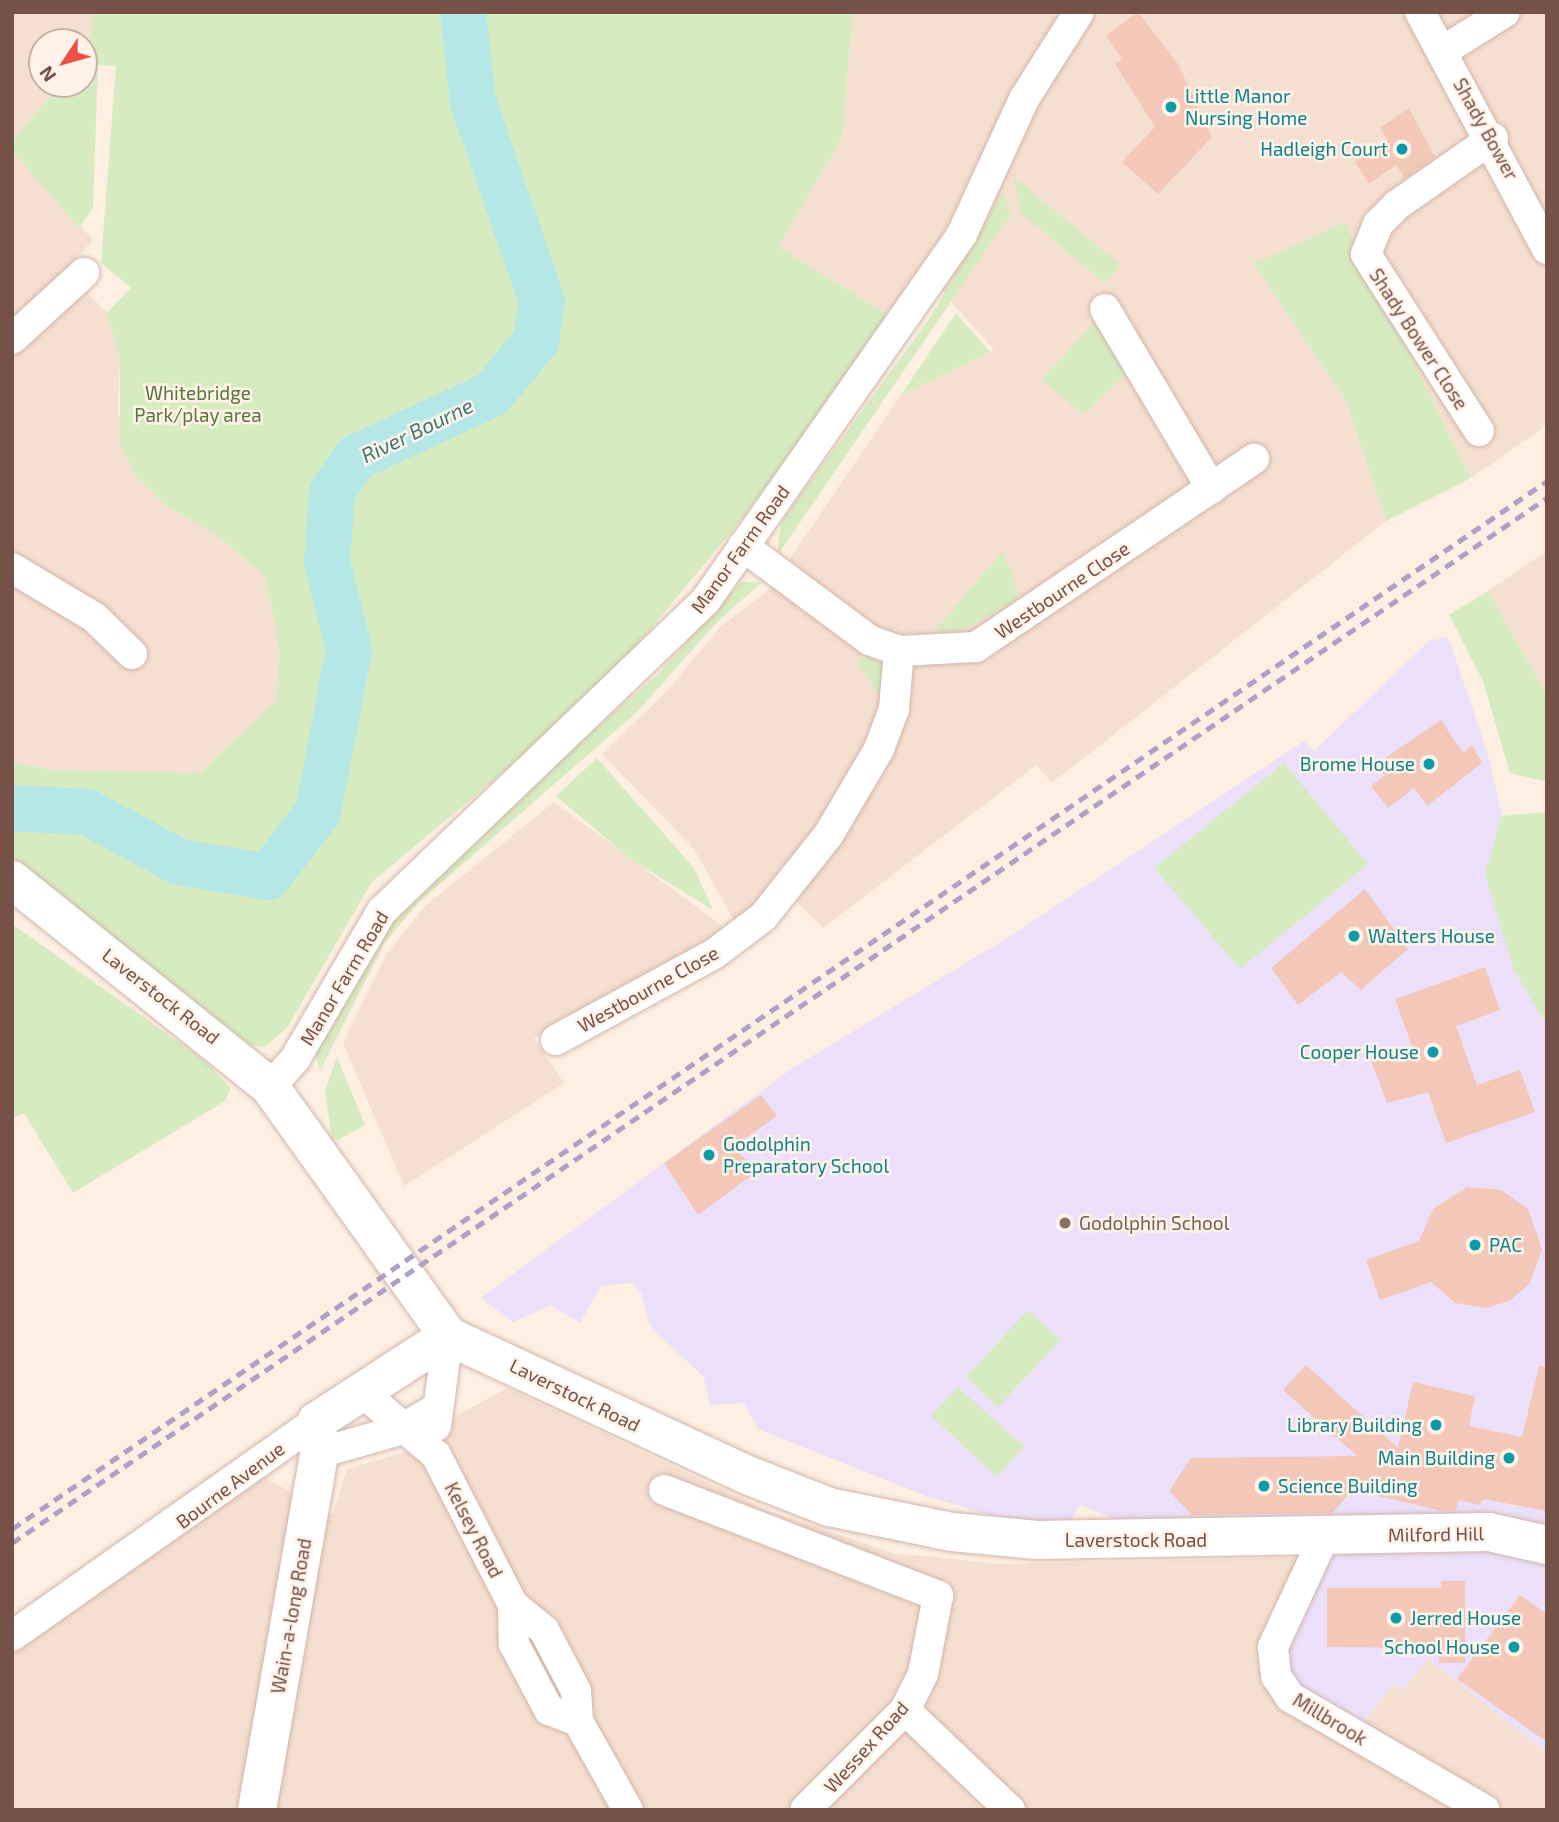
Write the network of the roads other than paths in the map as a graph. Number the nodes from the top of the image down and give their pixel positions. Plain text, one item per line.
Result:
1 (1079, 12) edge
2 (1420, 12) edge
3 (1505, 12) edge
4 (1443, 51) junction
5 (1493, 138) junction
6 (1547, 249) edge
7 (84, 273) dead end
8 (1105, 309) dead end
9 (12, 338) edge
10 (1479, 431) dead end
11 (1254, 460) dead end
12 (1212, 489) junction
13 (743, 546) junction
14 (12, 568) edge
15 (899, 651) junction
16 (132, 654) dead end
17 (12, 880) edge
18 (556, 1040) dead end
19 (270, 1087) junction
20 (448, 1336) junction
21 (362, 1392) junction
22 (437, 1408) junction
23 (400, 1430) junction
24 (318, 1437) junction
25 (436, 1455) junction
26 (664, 1490) dead end
27 (1324, 1537) junction
28 (1547, 1545) edge
29 (12, 1636) edge
30 (905, 1710) junction
31 (816, 1807) edge
32 (257, 1810) edge
33 (628, 1810) edge
34 (1010, 1810) edge
35 (1485, 1810) edge

1 - 13 street, Manor Farm Road
2 - 4 street, Shady Bower
3 - 4 street
4 - 5 street, Shady Bower
5 - 6 street, Shady Bower
5 - 10 street, Shady Bower Close
7 - 9 street
8 - 12 street
11 - 12 street, Westbourne Close
12 - 15 street, Westbourne Close
13 - 15 street, Westbourne Close
13 - 19 street, Manor Farm Road
14 - 16 street
15 - 18 street, Westbourne Close
17 - 19 street, Laverstock Road
19 - 20 street, Laverstock Road
20 - 21 street, Bourne Avenue
20 - 22 street, Kelsey Road
20 - 27 street, Laverstock Road
21 - 23 street, Kelsey Road
21 - 24 street, Bourne Avenue
22 - 23 street
22 - 25 street, Kelsey Road
23 - 24 street
23 - 25 street, Kelsey Road
24 - 29 street, Bourne Avenue
24 - 32 street, Wain-a-long Road
25 - 33 street, Kelsey Road
26 - 30 street, Wessex Road
27 - 28 street, Milford Hill
27 - 35 street, Millbrook
30 - 31 street, Wessex Road
30 - 34 street

